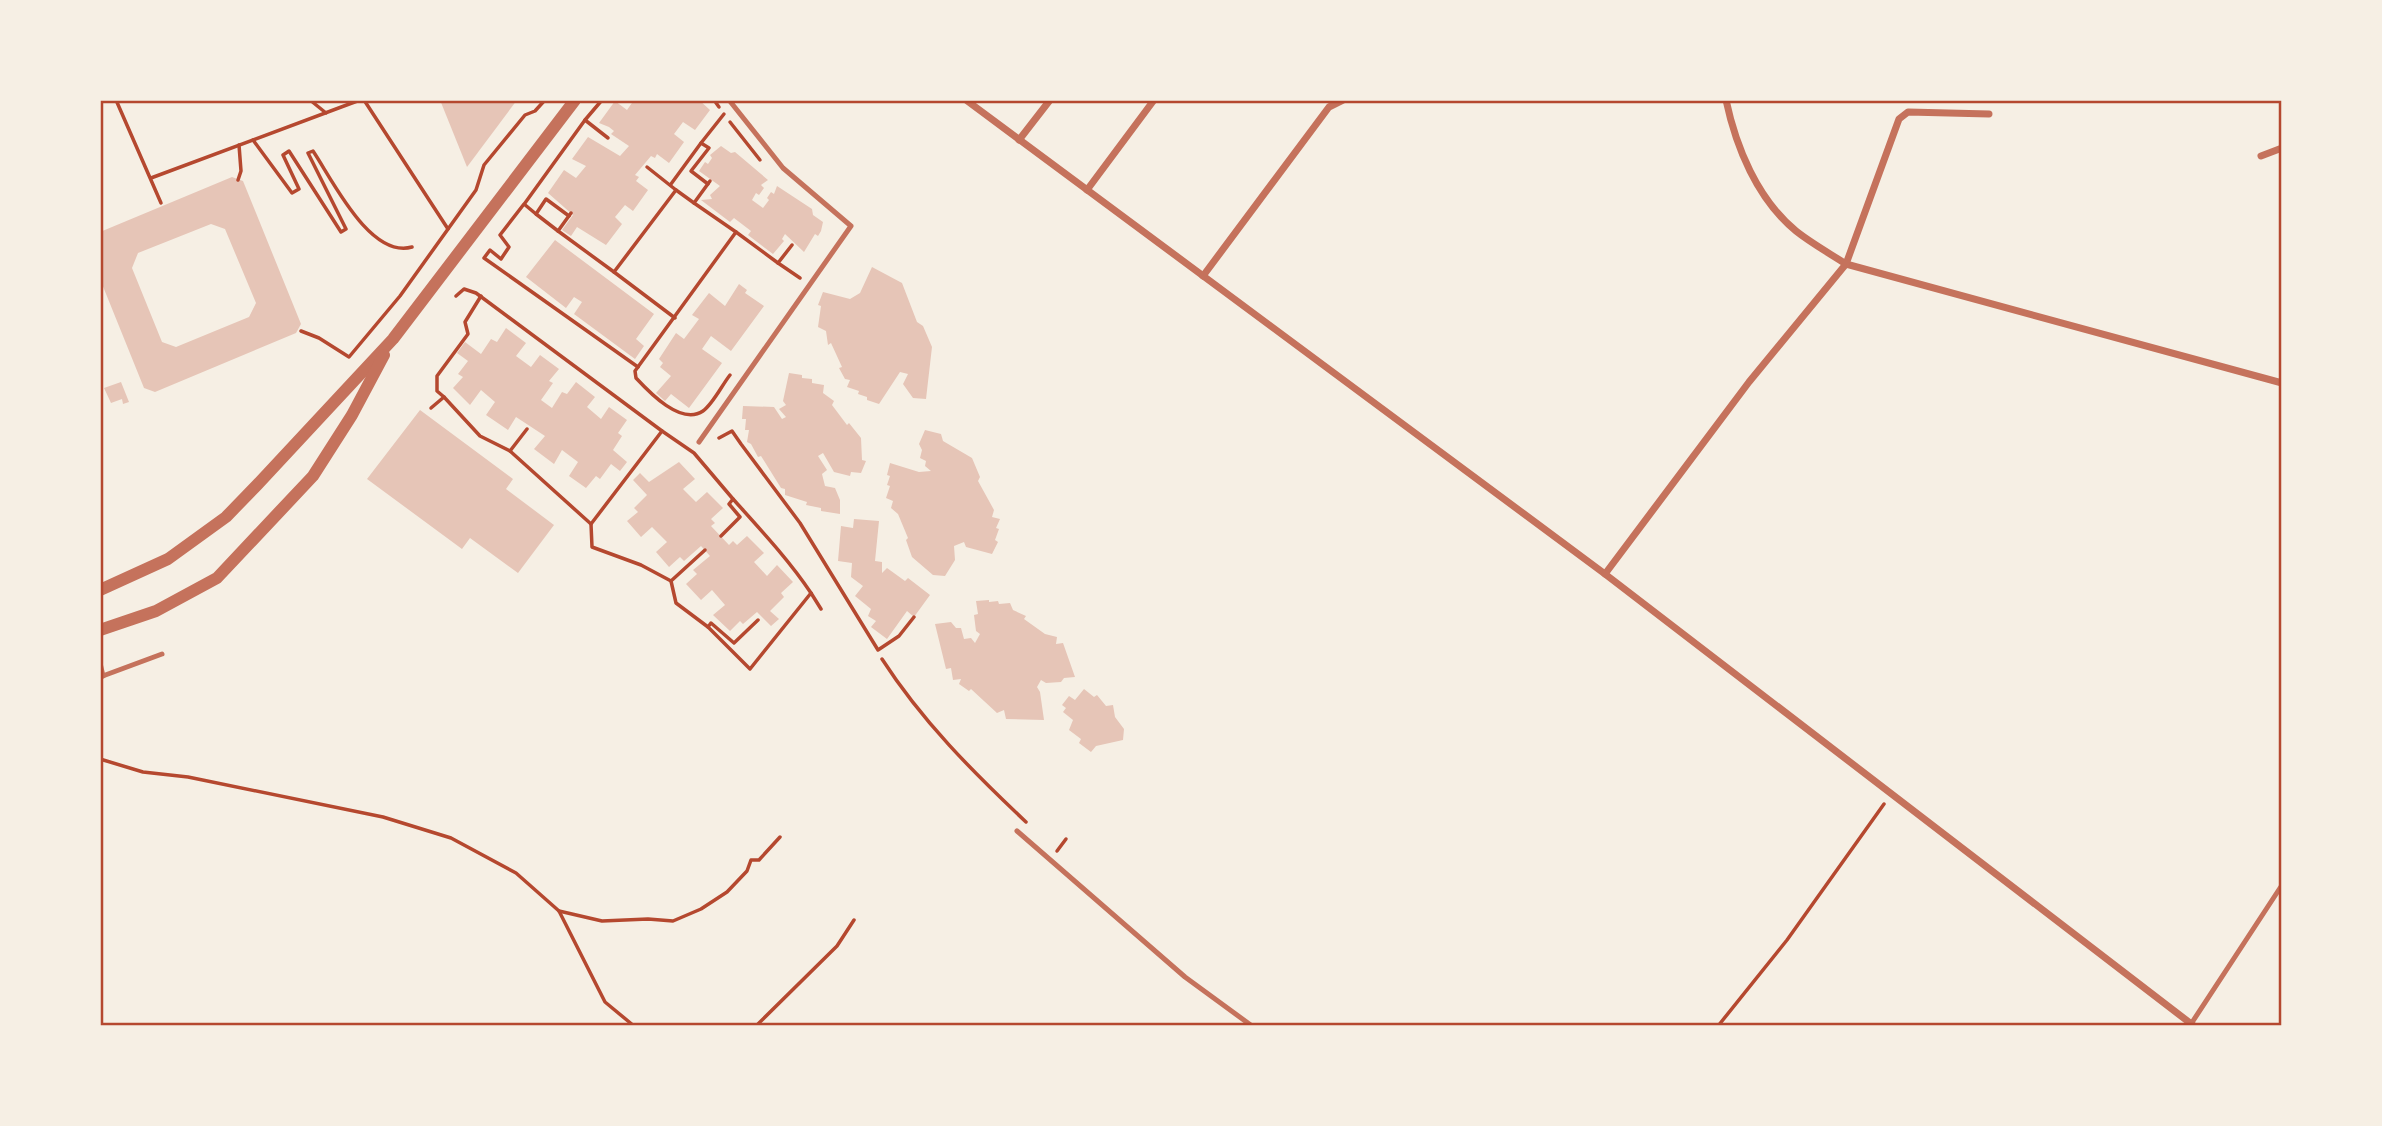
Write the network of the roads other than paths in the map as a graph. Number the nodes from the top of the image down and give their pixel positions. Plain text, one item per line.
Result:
1 (575, 100) edge
2 (729, 100) edge
3 (966, 100) edge
4 (1050, 100) edge
5 (1154, 100) edge
6 (1343, 100) edge
7 (1726, 100) edge
8 (1989, 114) dead end
9 (1019, 139) junction
10 (2282, 148) edge
11 (2261, 156) dead end
12 (1087, 190) junction
13 (1846, 264) junction
14 (1203, 276) junction
15 (393, 340) junction
16 (2282, 383) edge
17 (699, 442) dead end
18 (1605, 574) junction
19 (100, 590) edge
20 (100, 630) edge
21 (162, 654) dead end
22 (100, 663) edge
23 (101, 677) edge
24 (1017, 831) dead end
25 (2282, 885) edge
26 (2192, 1025) edge
27 (1252, 1026) edge

1 - 15 street
2 - 17 lane
3 - 9 street
4 - 9 street
5 - 12 street
6 - 14 street
7 - 13 street
8 - 13 street
9 - 12 street
10 - 11 street
12 - 14 street
13 - 16 street
13 - 18 street
14 - 18 street
15 - 19 street
15 - 20 street
18 - 26 street
21 - 23 lane
22 - 23 lane
24 - 27 lane
25 - 26 lane

